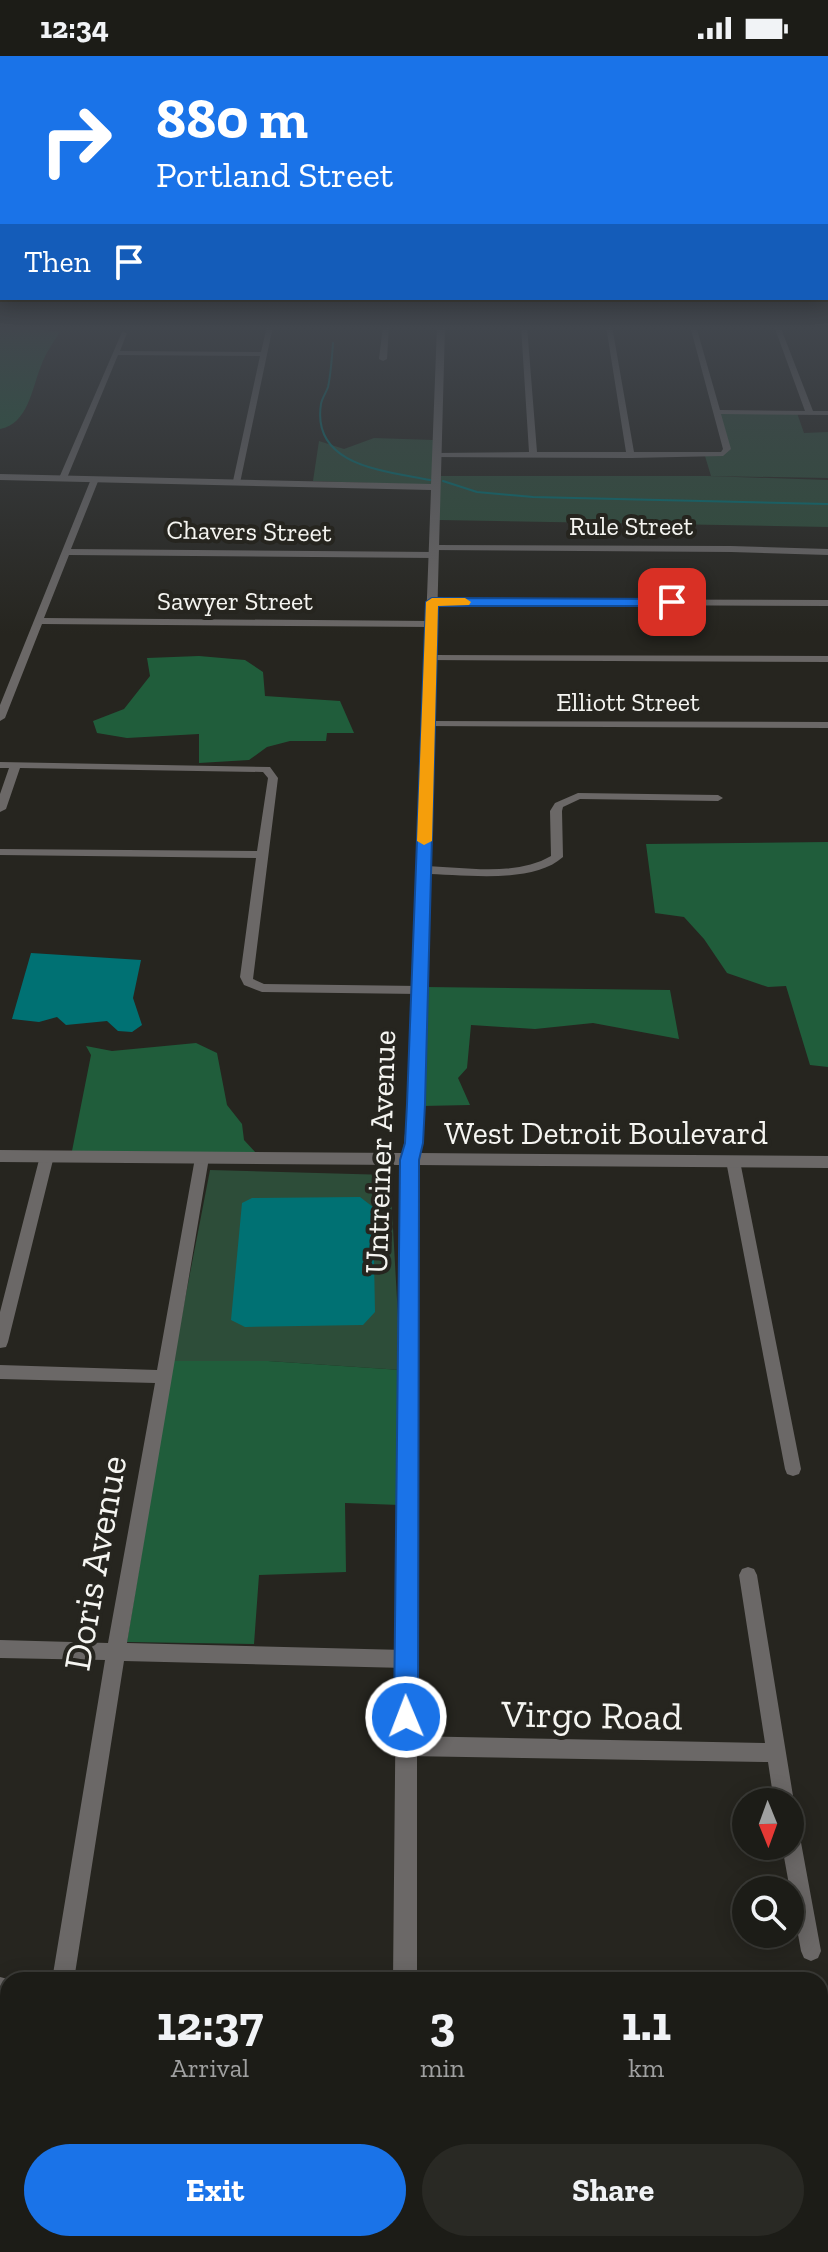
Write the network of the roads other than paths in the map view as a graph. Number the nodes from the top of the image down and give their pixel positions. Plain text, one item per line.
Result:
1 (84, 428) edge
2 (249, 428) edge
3 (438, 428) edge
4 (531, 428) edge
5 (626, 428) edge
6 (721, 428) edge
7 (437, 455) junction
8 (533, 455) junction
9 (631, 456) junction
10 (0, 477) edge
11 (63, 478) junction
12 (95, 479) junction
13 (237, 481) junction
14 (436, 487) junction
15 (65, 552) junction
16 (434, 552) junction
17 (828, 552) edge
18 (432, 602) junction
19 (828, 603) edge
20 (38, 621) junction
21 (432, 624) junction
22 (431, 658) junction
23 (828, 659) edge
24 (0, 718) edge
25 (429, 724) junction
26 (828, 725) edge
27 (0, 765) edge
28 (16, 765) junction
29 (718, 798) dead end
30 (0, 809) edge
31 (0, 852) edge
32 (262, 855) junction
33 (423, 870) junction
34 (419, 990) junction
35 (0, 1156) edge
36 (47, 1156) junction
37 (202, 1158) junction
38 (409, 1160) junction
39 (733, 1161) junction
40 (828, 1162) edge
41 (0, 1342) edge
42 (0, 1372) edge
43 (163, 1377) junction
44 (793, 1469) dead end
45 (748, 1575) dead end
46 (0, 1649) edge
47 (117, 1651) junction
48 (405, 1659) junction
49 (406, 1746) junction
50 (776, 1753) junction
51 (782, 1788) edge
52 (794, 1860) edge
53 (811, 1951) dead end
54 (64, 1972) edge
55 (405, 1972) edge

1 - 11 street
2 - 13 street
3 - 7 street, Untreiner Avenue
4 - 8 street
5 - 9 street
6 - 9 street
7 - 8 street
7 - 14 street, Untreiner Avenue
8 - 9 street
10 - 11 street
11 - 12 street
12 - 13 street
12 - 15 street
13 - 14 street
14 - 16 street, Untreiner Avenue
15 - 16 street, Chavers Street
15 - 20 street
16 - 17 street, Rule Street
16 - 18 street, Untreiner Avenue
18 - 19 street
18 - 21 street, Untreiner Avenue
20 - 21 street, Sawyer Street
20 - 24 street
21 - 22 street, Untreiner Avenue
22 - 23 street
22 - 25 street, Untreiner Avenue
25 - 26 street, Elliott Street
25 - 33 street, Untreiner Avenue
27 - 28 street
28 - 30 street
28 - 32 street
29 - 33 street
31 - 32 street
32 - 34 street
33 - 34 street, Untreiner Avenue
34 - 38 street, Untreiner Avenue
35 - 36 street, West Detroit Boulevard
36 - 37 street, West Detroit Boulevard
36 - 41 street
37 - 38 street, West Detroit Boulevard
37 - 43 street, Doris Avenue
38 - 39 street, West Detroit Boulevard
38 - 48 street, Untreiner Avenue
39 - 40 street, West Detroit Boulevard
39 - 44 street
42 - 43 street
43 - 47 street, Doris Avenue
45 - 50 street
46 - 47 street
47 - 48 street
47 - 54 street, Doris Avenue
48 - 49 street, Untreiner Avenue
49 - 50 street, Virgo Road
49 - 55 street, Untreiner Avenue
50 - 51 street
52 - 53 street

